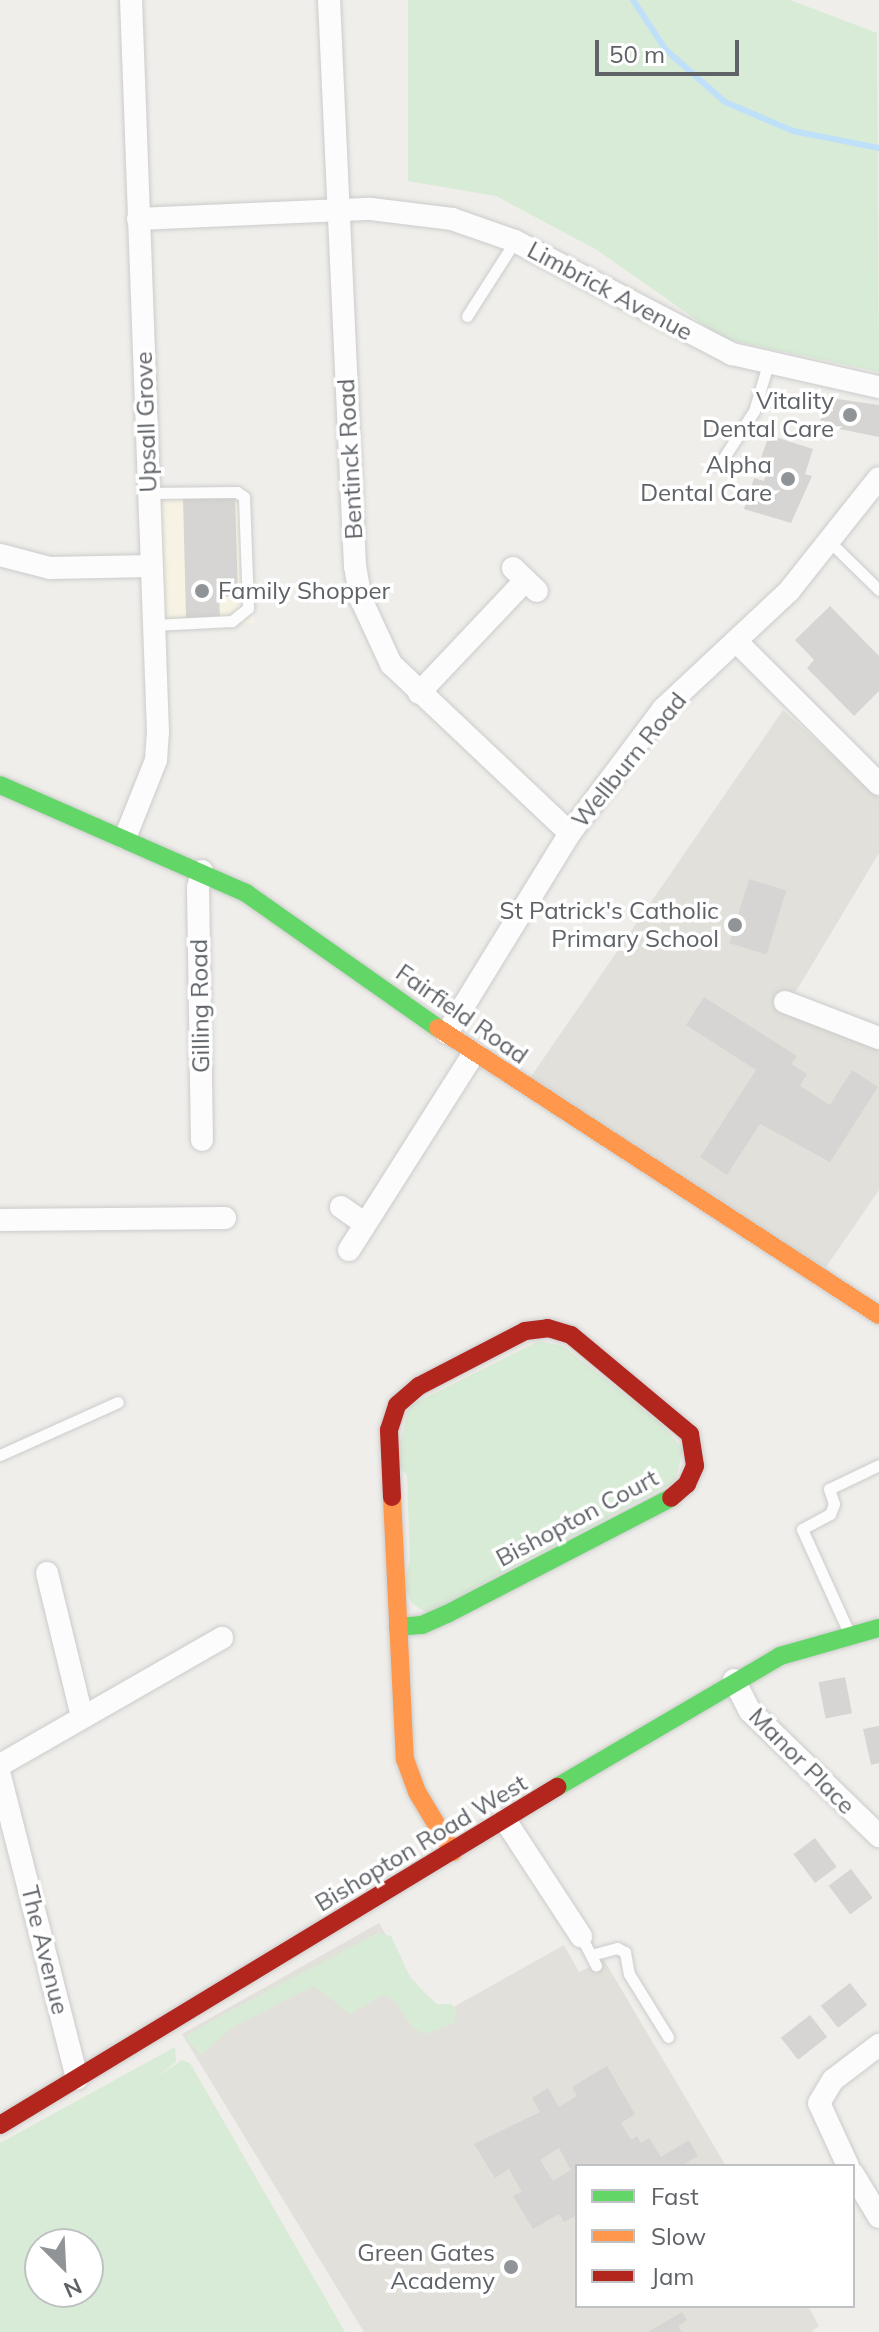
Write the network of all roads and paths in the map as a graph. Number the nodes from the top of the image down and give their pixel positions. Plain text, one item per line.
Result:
1 (131, 0) edge
2 (329, 0) edge
3 (338, 210) junction
4 (138, 219) junction
5 (515, 241) junction
6 (467, 316) dead end
7 (768, 364) junction
8 (879, 387) edge
9 (719, 465) dead end
10 (879, 478) edge
11 (148, 493) junction
12 (829, 541) junction
13 (0, 555) edge
14 (151, 566) junction
15 (525, 580) dead end
16 (879, 590) edge
17 (153, 625) junction
18 (736, 641) junction
19 (419, 693) junction
20 (879, 784) edge
21 (0, 785) edge
22 (570, 833) junction
23 (125, 838) junction
24 (202, 871) junction
25 (784, 1004) dead end
26 (447, 1033) junction
27 (879, 1038) edge
28 (474, 1053) junction
29 (202, 1140) dead end
30 (341, 1207) dead end
31 (225, 1218) dead end
32 (0, 1220) edge
33 (365, 1224) junction
34 (349, 1250) dead end
35 (879, 1315) edge
36 (118, 1402) dead end
37 (0, 1455) edge
38 (879, 1465) edge
39 (47, 1573) dead end
40 (398, 1627) junction
41 (879, 1628) edge
42 (850, 1637) junction
43 (222, 1638) dead end
44 (734, 1680) junction
45 (82, 1717) junction
46 (0, 1765) edge
47 (0, 1776) edge
48 (505, 1820) junction
49 (879, 1836) edge
50 (453, 1852) junction
51 (589, 1952) joint
52 (668, 2037) dead end
53 (879, 2045) edge
54 (77, 2078) junction
55 (0, 2125) edge
56 (847, 2164) edge
57 (855, 2177) edge
58 (879, 2217) edge

1 - 4 street, Upsall Grove
2 - 3 street, Bentinck Road
3 - 4 street, Limbrick Avenue
3 - 5 street, Limbrick Avenue
3 - 19 street, Bentinck Road
4 - 11 street, Upsall Grove
5 - 6 lane
5 - 7 street, Limbrick Avenue
7 - 8 street, Limbrick Avenue
7 - 9 lane
10 - 12 street, Wellburn Road
11 - 14 street, Upsall Grove
11 - 17 lane
12 - 16 lane
12 - 18 street, Wellburn Road
13 - 14 street
14 - 17 street, Upsall Grove
15 - 19 street
17 - 23 street, Upsall Grove
18 - 20 street
18 - 22 street, Wellburn Road
19 - 22 street, Bentinck Road
21 - 23 street, Fairfield Road
22 - 26 street, Wellburn Road
23 - 24 street, Fairfield Road
24 - 26 street, Fairfield Road
24 - 29 street, Gilling Road
25 - 27 street
26 - 28 street, Fairfield Road
28 - 33 street
28 - 35 street, Fairfield Road
30 - 33 street
31 - 32 street
33 - 34 street
36 - 37 lane
38 - 42 lane
39 - 45 street
40 - 40 street, Bishopton Court
40 - 50 street, Bishopton Court
41 - 42 street, Bishopton Road West
42 - 44 street, Bishopton Road West
43 - 45 street
44 - 48 street, Bishopton Road West
44 - 49 street, Manor Place
45 - 46 street
47 - 54 street, The Avenue
48 - 50 street, Bishopton Road West
48 - 51 street
50 - 54 street, Bishopton Road West
51 - 52 lane
53 - 56 street
54 - 55 street, Bishopton Road West
57 - 58 street

